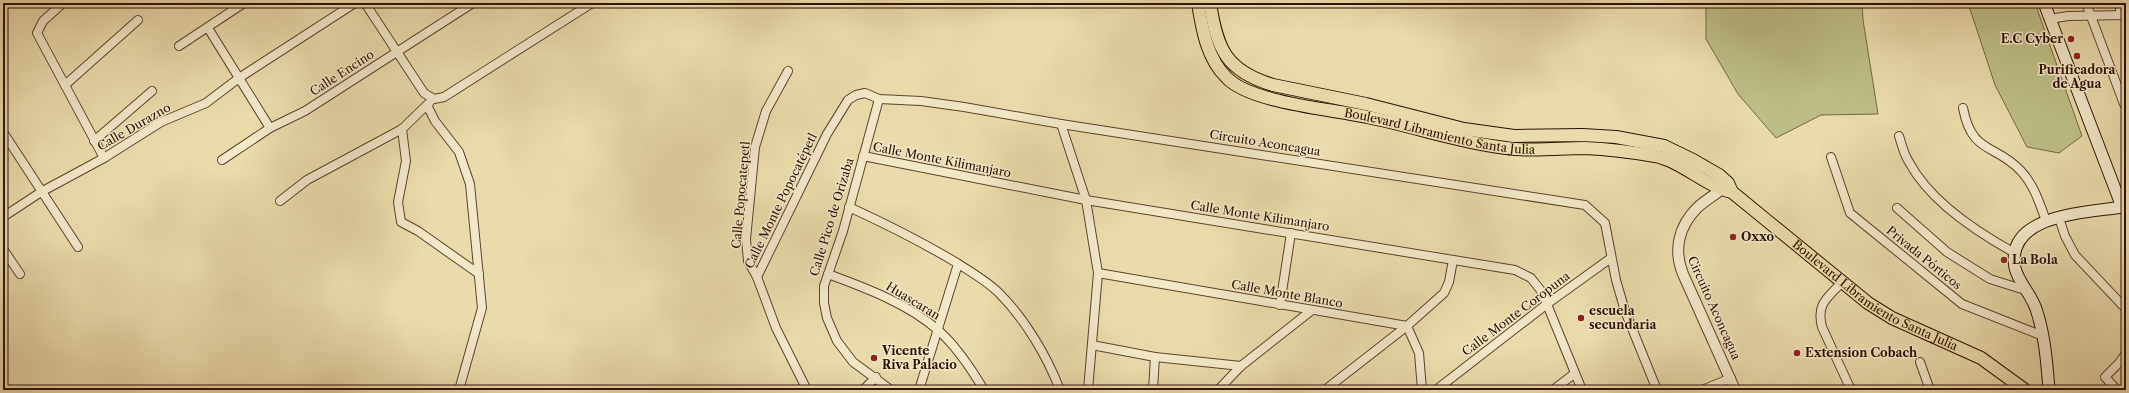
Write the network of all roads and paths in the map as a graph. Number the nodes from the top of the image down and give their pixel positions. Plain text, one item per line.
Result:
1 (63, 3) edge
2 (244, 3) edge
3 (355, 3) edge
4 (365, 3) edge
5 (473, 3) edge
6 (592, 3) edge
7 (1198, 3) edge
8 (1210, 3) edge
9 (2044, 3) edge
10 (2086, 3) edge
11 (2119, 3) edge
12 (2091, 15) junction
13 (2124, 15) edge
14 (2050, 19) junction
15 (138, 20) dead end
16 (208, 28) junction
17 (179, 46) dead end
18 (397, 52) junction
19 (788, 71) dead end
20 (239, 78) junction
21 (65, 85) junction
22 (152, 91) dead end
23 (434, 99) junction
24 (879, 99) junction
25 (2124, 104) dead end
26 (427, 105) junction
27 (1963, 108) dead end
28 (1061, 124) junction
29 (270, 128) junction
30 (402, 129) junction
31 (3, 132) edge
32 (1899, 136) dead end
33 (94, 141) junction
34 (863, 156) junction
35 (1831, 157) dead end
36 (104, 158) junction
37 (222, 160) dead end
38 (1727, 188) junction
39 (41, 192) junction
40 (1086, 200) junction
41 (280, 201) dead end
42 (849, 207) junction
43 (2124, 207) edge
44 (1897, 208) dead end
45 (3, 217) edge
46 (2059, 218) junction
47 (2046, 221) junction
48 (1291, 233) junction
49 (78, 247) dead end
50 (3, 249) edge
51 (2013, 252) junction
52 (1611, 258) junction
53 (1453, 260) junction
54 (958, 264) junction
55 (1098, 273) junction
56 (20, 274) dead end
57 (479, 274) junction
58 (828, 274) junction
59 (757, 277) junction
60 (1842, 282) junction
61 (2025, 290) junction
62 (1547, 304) junction
63 (1280, 305) junction
64 (2126, 309) edge
65 (1312, 310) junction
66 (1407, 326) junction
67 (937, 330) junction
68 (2043, 336) junction
69 (1092, 345) junction
70 (2126, 353) edge
71 (1156, 357) junction
72 (1920, 362) dead end
73 (2119, 363) junction
74 (1241, 366) junction
75 (2126, 369) edge
76 (1574, 374) junction
77 (876, 377) junction
78 (1731, 378) junction
79 (459, 390) edge
80 (807, 390) edge
81 (863, 390) edge
82 (891, 390) edge
83 (919, 390) edge
84 (984, 390) edge
85 (1060, 390) edge
86 (1088, 390) edge
87 (1153, 390) edge
88 (1218, 390) edge
89 (1325, 390) edge
90 (1422, 390) edge
91 (1436, 390) edge
92 (1553, 390) edge
93 (1582, 390) edge
94 (1657, 390) edge
95 (1702, 390) edge
96 (1736, 390) edge
97 (1851, 390) edge
98 (1930, 390) edge
99 (2025, 390) edge
100 (2049, 390) edge
101 (2117, 390) edge

1 - 21 street
2 - 16 street
3 - 20 street, Calle Durazno
4 - 18 street
5 - 18 street, Calle Encino
6 - 23 street
7 - 38 main road, Boulevard Libramiento Santa Julia
8 - 38 main road, Boulevard Libramiento Santa Julia
9 - 14 main road
10 - 12 street
11 - 13 street
12 - 13 street
12 - 14 street
12 - 25 street
14 - 43 main road
15 - 21 street
16 - 17 street
16 - 20 street
18 - 23 street
18 - 29 street, Calle Encino
19 - 59 street, Calle Popocatepetl
20 - 29 street
20 - 36 street, Calle Durazno
21 - 33 street
22 - 33 street
23 - 26 street
24 - 28 street, Circuito Aconcagua
24 - 34 street, Calle Pico de Orizaba
24 - 59 street, Calle Monte Popocatépetl
26 - 30 street
26 - 57 street
27 - 47 street
28 - 40 street
28 - 52 street, Circuito Aconcagua
29 - 37 street, Calle Encino
30 - 41 street
30 - 57 street
31 - 39 street
32 - 51 street
33 - 36 street
34 - 40 street, Calle Monte Kilimanjaro
34 - 42 street, Calle Pico de Orizaba
35 - 68 street, Privada Pórticos
36 - 39 street, Calle Durazno
38 - 60 main road, Boulevard Libramiento Santa Julia
38 - 78 street, Circuito Aconcagua
39 - 45 street, Calle Durazno
39 - 49 street
40 - 48 street, Calle Monte Kilimanjaro
40 - 55 street
42 - 54 street
42 - 58 street, Calle Pico de Orizaba
43 - 46 main road
44 - 61 street
46 - 47 main road
46 - 64 street
47 - 51 main road
48 - 53 street, Calle Monte Kilimanjaro
48 - 63 street
50 - 56 street
51 - 61 main road
52 - 62 street, Calle Monte Coropuna
52 - 94 street, Circuito Aconcagua
53 - 62 street, Calle Monte Kilimanjaro
53 - 66 street
54 - 67 street
54 - 85 street
55 - 63 street, Calle Monte Blanco
55 - 69 street
57 - 79 street
58 - 67 street, Huascaran
58 - 77 street, Calle Pico de Orizaba
59 - 80 street, Calle Monte Popocatépetl
60 - 97 street
60 - 99 main road, Boulevard Libramiento Santa Julia
61 - 68 main road
62 - 76 street, Calle Monte Kilimanjaro
62 - 91 street, Calle Monte Coropuna
63 - 65 street, Calle Monte Blanco
65 - 66 street, Calle Monte Blanco
65 - 74 street
66 - 89 street
66 - 90 street
67 - 83 street
67 - 84 street, Huascaran
68 - 100 main road
69 - 71 street
69 - 86 street
70 - 73 street
71 - 74 street
71 - 87 street
72 - 98 street
73 - 75 street
73 - 101 street
74 - 88 street
76 - 92 street
76 - 93 street, Calle Monte Kilimanjaro
77 - 81 street
77 - 82 street, Calle Pico de Orizaba
78 - 95 street
78 - 96 street, Circuito Aconcagua

